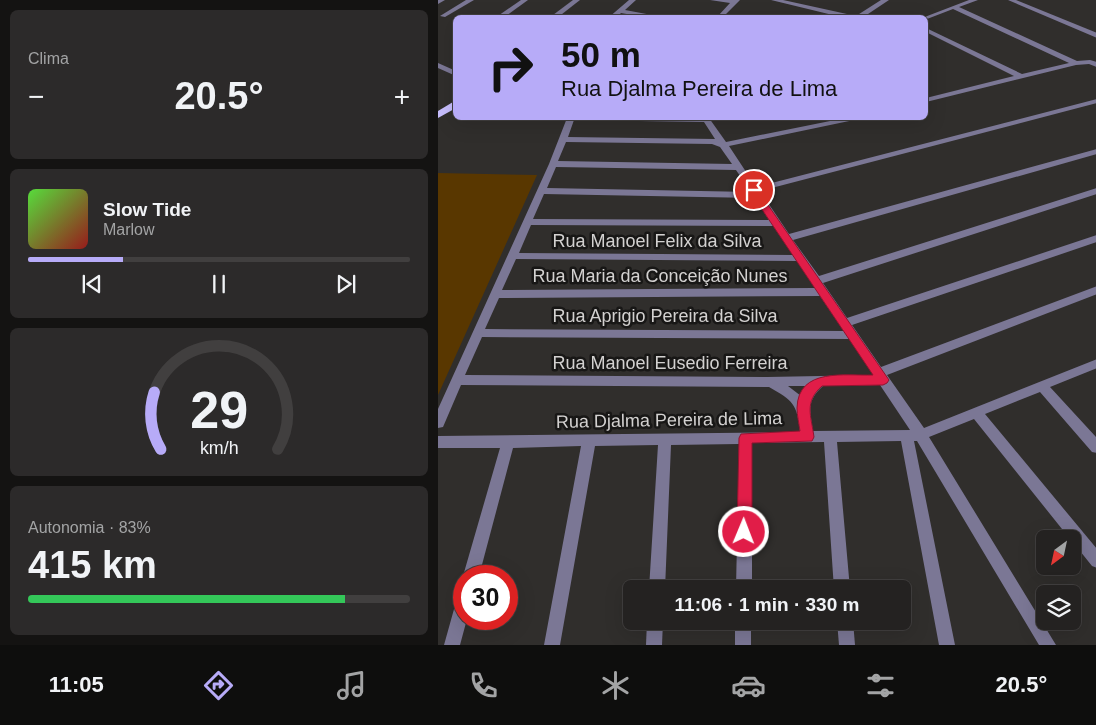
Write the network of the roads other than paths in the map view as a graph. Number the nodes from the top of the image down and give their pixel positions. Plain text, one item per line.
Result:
1 (442, 0) edge
2 (471, 0) edge
3 (525, 0) edge
4 (577, 0) edge
5 (633, 0) edge
6 (713, 0) edge
7 (774, 0) edge
8 (886, 0) edge
9 (975, 0) edge
10 (1012, 0) edge
11 (736, 1) edge
12 (438, 2) edge
13 (953, 8) junction
14 (620, 11) junction
15 (502, 15) edge
16 (556, 15) edge
17 (615, 15) edge
18 (646, 15) edge
19 (722, 15) edge
20 (843, 15) edge
21 (860, 15) edge
22 (443, 16) edge
23 (928, 17) edge
24 (928, 31) edge
25 (1096, 36) edge
26 (1076, 63) junction
27 (438, 65) edge
28 (1096, 65) edge
29 (453, 72) edge
30 (1022, 77) junction
31 (928, 100) edge
32 (1096, 101) edge
33 (453, 106) edge
34 (438, 116) edge
35 (570, 120) edge
36 (707, 120) edge
37 (844, 120) edge
38 (564, 139) junction
39 (724, 145) junction
40 (1096, 151) edge
41 (553, 164) junction
42 (738, 167) junction
43 (540, 191) junction
44 (1096, 191) edge
45 (755, 193) junction
46 (528, 222) junction
47 (777, 223) junction
48 (787, 238) junction
49 (1096, 238) edge
50 (512, 256) junction
51 (800, 258) junction
52 (816, 281) junction
53 (1096, 290) edge
54 (824, 292) junction
55 (496, 294) junction
56 (845, 323) junction
57 (477, 333) junction
58 (853, 334) junction
59 (1096, 362) edge
60 (881, 377) junction
61 (458, 380) junction
62 (820, 381) junction
63 (771, 382) junction
64 (1042, 385) junction
65 (804, 407) junction
66 (976, 412) junction
67 (438, 423) edge
68 (914, 435) junction
69 (830, 436) junction
70 (807, 437) junction
71 (746, 438) junction
72 (665, 439) junction
73 (589, 441) junction
74 (438, 442) edge
75 (508, 442) junction
76 (1096, 448) edge
77 (1096, 561) edge
78 (474, 565) edge
79 (657, 580) edge
80 (744, 580) edge
81 (841, 580) edge
82 (456, 630) edge
83 (655, 630) edge
84 (743, 630) edge
85 (846, 630) edge
86 (452, 645) edge
87 (552, 645) edge
88 (654, 645) edge
89 (743, 645) edge
90 (847, 645) edge
91 (946, 645) edge
92 (1048, 645) edge

1 - 12 street
2 - 22 street
3 - 15 street
4 - 16 street
5 - 14 street
6 - 11 street
7 - 20 street
8 - 21 street
9 - 13 street
10 - 25 street
11 - 19 street
13 - 23 street
13 - 26 street
14 - 17 street
14 - 18 street
24 - 30 street
26 - 28 street
26 - 30 street
27 - 29 street
30 - 31 street
32 - 45 street
33 - 34 main road
35 - 38 street
36 - 39 street
37 - 39 street
38 - 39 street
38 - 41 street
39 - 42 street
40 - 48 street
41 - 42 street
41 - 43 street
42 - 45 street
43 - 45 street
43 - 46 street
44 - 52 street
45 - 47 street
46 - 47 street
46 - 50 street
47 - 48 street
48 - 51 street
49 - 56 street
50 - 51 street, Rua Manoel Felix da Silva
50 - 55 street
51 - 52 street
52 - 54 street
53 - 60 street, Rua Manoel Eusedio Ferreira
54 - 55 street, Rua Maria da Conceição Nunes
54 - 56 street
55 - 57 street
56 - 58 street
57 - 58 street, Rua Aprigio Pereira da Silva
57 - 61 street
58 - 60 street
59 - 64 street, Rua Djalma Pereira de Lima
60 - 62 street, Rua Manoel Eusedio Ferreira
60 - 68 street
61 - 63 street, Rua Manoel Eusedio Ferreira
61 - 67 street
62 - 63 street, Rua Manoel Eusedio Ferreira
62 - 65 street
63 - 65 street
64 - 66 street, Rua Djalma Pereira de Lima
64 - 76 street
65 - 70 street
66 - 68 street, Rua Djalma Pereira de Lima
66 - 77 street
68 - 69 street, Rua Djalma Pereira de Lima
68 - 91 street
68 - 92 street
69 - 70 street, Rua Djalma Pereira de Lima
69 - 81 street
70 - 71 street, Rua Djalma Pereira de Lima
71 - 72 street, Rua Djalma Pereira de Lima
71 - 80 street
72 - 73 street, Rua Djalma Pereira de Lima
72 - 79 street
73 - 75 street, Rua Djalma Pereira de Lima
73 - 87 street
74 - 75 street, Rua Djalma Pereira de Lima
75 - 78 street
82 - 86 street
83 - 88 street
84 - 89 street
85 - 90 street

